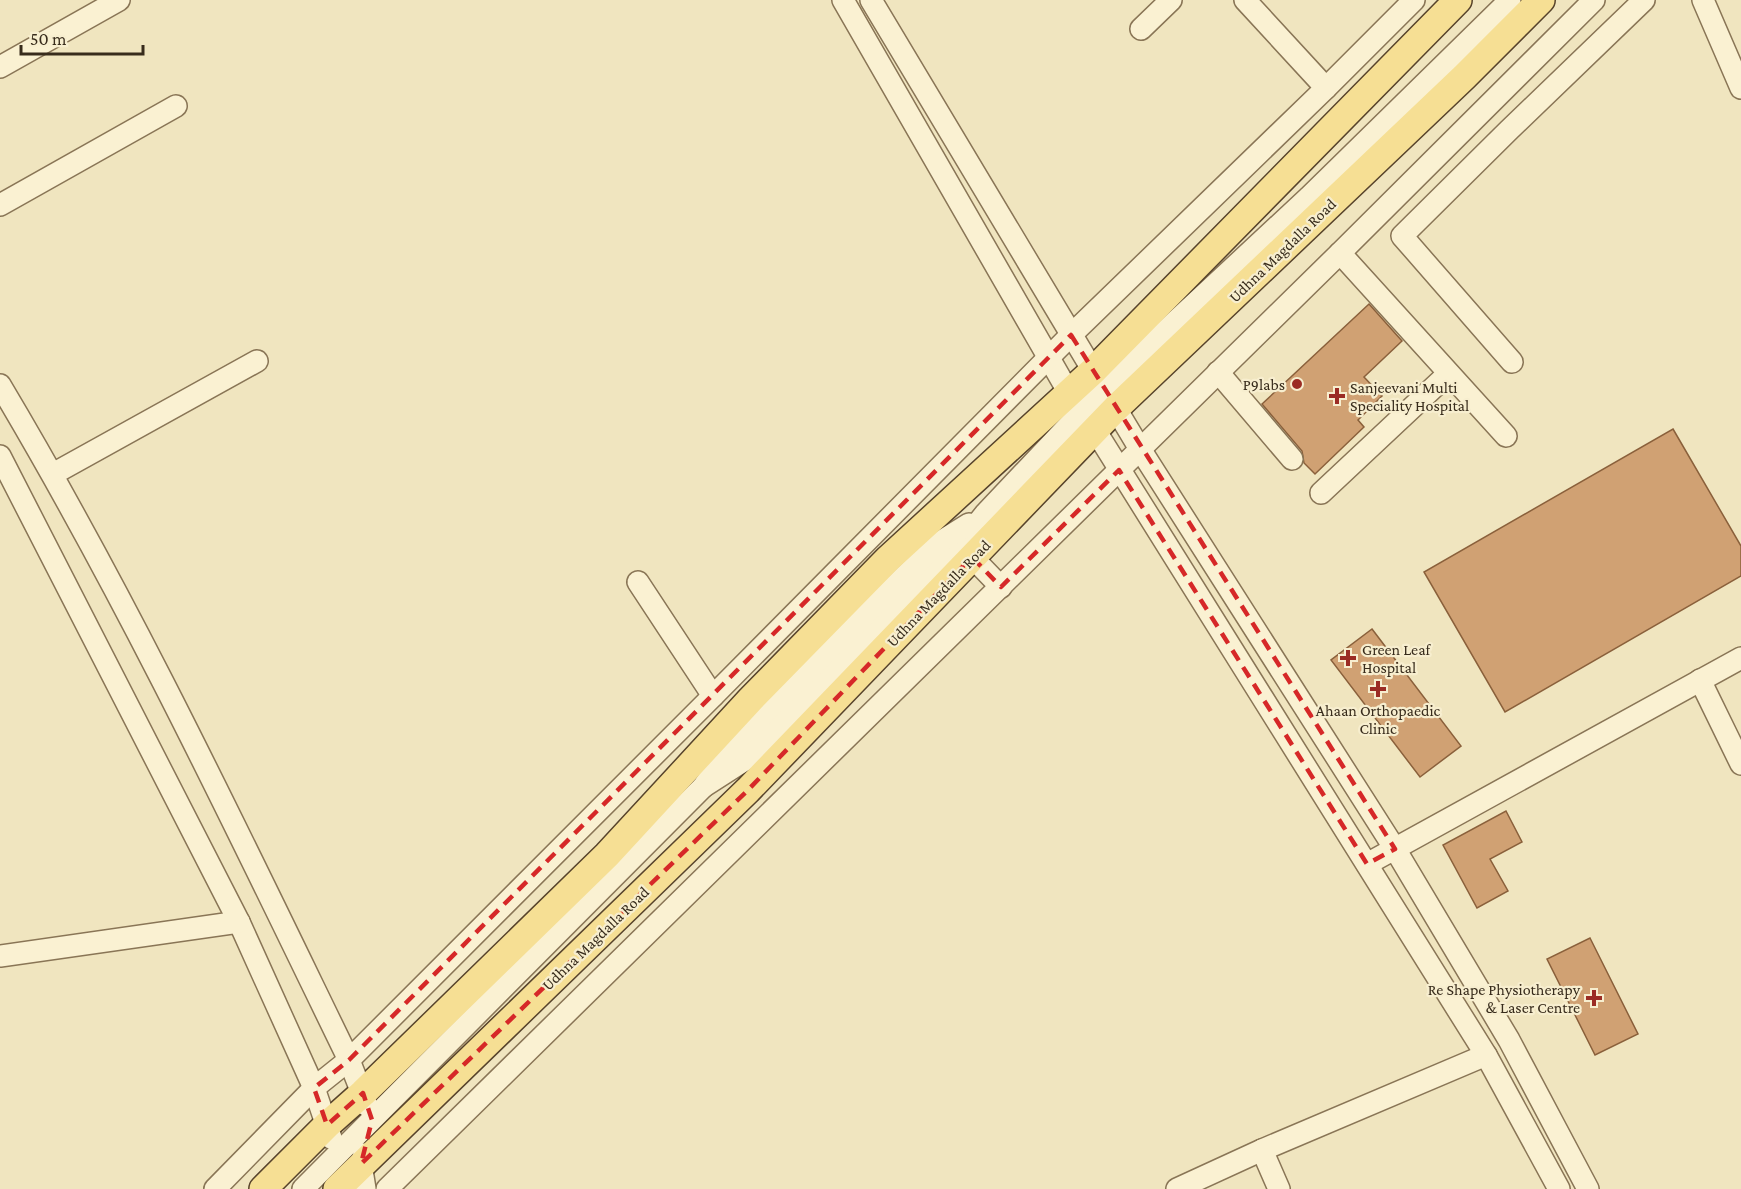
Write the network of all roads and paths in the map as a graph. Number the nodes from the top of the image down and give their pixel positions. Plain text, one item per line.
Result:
1 (119, 0) edge
2 (843, 0) edge
3 (871, 0) edge
4 (1171, 0) edge
5 (1245, 0) edge
6 (1414, 0) edge
7 (1458, 0) edge
8 (1510, 0) edge
9 (1541, 0) edge
10 (1594, 0) edge
11 (1644, 0) edge
12 (1703, 0) edge
13 (1141, 29) dead end
14 (0, 67) edge
15 (1326, 88) junction
16 (1741, 88) edge
17 (176, 106) dead end
18 (1486, 106) junction
19 (1509, 130) junction
20 (0, 205) edge
21 (1340, 253) junction
22 (1071, 335) junction
23 (1048, 357) junction
24 (257, 361) dead end
25 (1512, 362) dead end
26 (1218, 372) junction
27 (1448, 374) junction
28 (0, 386) edge
29 (1104, 389) junction
30 (1082, 411) junction
31 (1506, 436) dead end
32 (1140, 449) junction
33 (0, 456) edge
34 (1292, 459) dead end
35 (1119, 470) junction
36 (53, 474) junction
37 (1321, 493) dead end
38 (972, 557) junction
39 (638, 582) dead end
40 (1001, 587) junction
41 (1741, 658) edge
42 (1700, 681) junction
43 (713, 696) junction
44 (1733, 731) edge
45 (1741, 764) edge
46 (1395, 849) junction
47 (1367, 864) junction
48 (239, 921) junction
49 (0, 956) edge
50 (1486, 1055) junction
51 (349, 1060) junction
52 (314, 1088) junction
53 (363, 1093) junction
54 (372, 1120) junction
55 (327, 1125) junction
56 (1262, 1150) junction
57 (336, 1155) junction
58 (350, 1183) edge
59 (215, 1189) edge
60 (264, 1189) edge
61 (303, 1189) edge
62 (387, 1189) edge
63 (1177, 1189) edge
64 (1279, 1189) edge
65 (1559, 1189) edge
66 (1588, 1189) edge

1 - 14 street
2 - 23 street
3 - 22 street
4 - 13 street
5 - 15 street
6 - 15 street
7 - 29 main road, Udhna Magdalla Road
8 - 29 street
9 - 29 main road, Udhna Magdalla Road
10 - 18 street
11 - 19 street
12 - 16 street
15 - 22 street
17 - 20 street
18 - 19 street
18 - 21 street
19 - 25 street
21 - 26 street
21 - 27 street
22 - 23 street
22 - 29 street
23 - 30 street
23 - 43 street
24 - 36 street
26 - 32 street
26 - 34 street
27 - 31 street
27 - 37 street
28 - 36 street
29 - 30 main road, Udhna Magdalla Road
29 - 30 main road, Udhna Magdalla Road
29 - 32 street
30 - 35 street
30 - 38 main road, Udhna Magdalla Road
30 - 53 main road, Udhna Magdalla Road
30 - 54 street
32 - 35 street
32 - 46 street
33 - 48 street
35 - 40 street
35 - 47 street
36 - 51 street
38 - 40 street
38 - 58 main road, Udhna Magdalla Road
39 - 43 street
40 - 62 street
41 - 42 street
42 - 44 street
42 - 46 street
43 - 51 street
44 - 45 street
46 - 47 street
46 - 66 street
47 - 50 street
48 - 49 street
48 - 52 street
50 - 56 street
50 - 65 street
51 - 52 street
51 - 53 street
52 - 55 street
52 - 59 street
53 - 54 street
53 - 55 main road, Udhna Magdalla Road
54 - 57 street
54 - 58 street
55 - 57 street
55 - 60 main road, Udhna Magdalla Road
56 - 63 street
56 - 64 street
57 - 58 street
57 - 61 street

